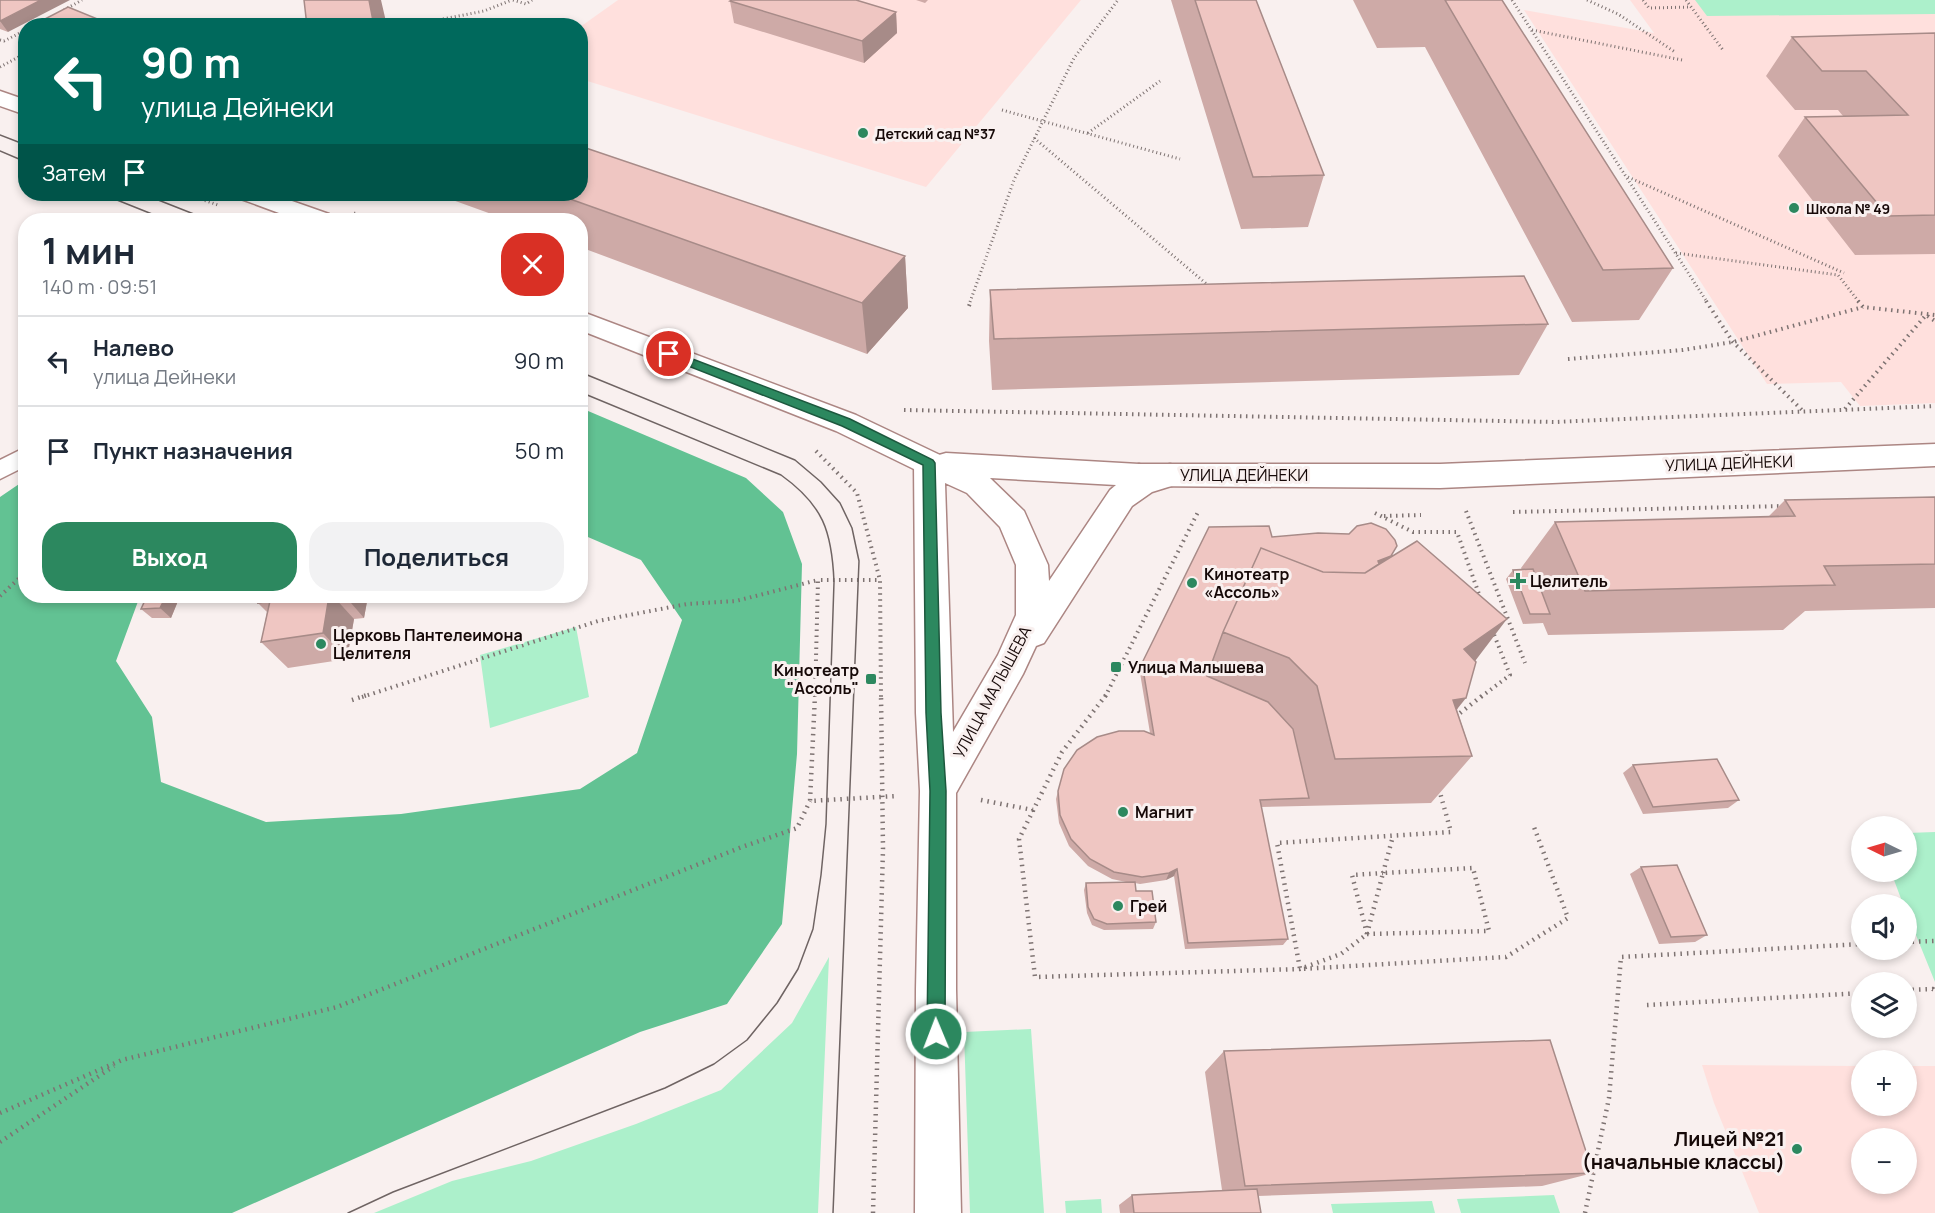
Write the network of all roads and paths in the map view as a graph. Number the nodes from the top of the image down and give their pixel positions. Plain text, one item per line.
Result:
1 (82, 0) edge
2 (512, 0) edge
3 (532, 0) edge
4 (1118, 0) edge
5 (1512, 0) edge
6 (1587, 0) edge
7 (1643, 0) edge
8 (1686, 0) edge
9 (1692, 7) dead end
10 (63, 10) edge
11 (448, 18) edge
12 (1531, 29) junction
13 (18, 34) edge
14 (0, 42) edge
15 (1723, 50) dead end
16 (1675, 52) dead end
17 (18, 57) edge
18 (1682, 60) dead end
19 (0, 67) edge
20 (1160, 81) dead end
21 (0, 98) edge
22 (18, 105) edge
23 (1002, 110) dead end
24 (1088, 133) junction
25 (1035, 138) junction
26 (1180, 159) dead end
27 (1628, 177) junction
28 (268, 201) edge
29 (298, 213) edge
30 (1676, 253) junction
31 (1844, 273) dead end
32 (1209, 286) edge
33 (969, 306) dead end
34 (1863, 307) junction
35 (1926, 315) junction
36 (1935, 315) edge
37 (1935, 321) edge
38 (588, 324) edge
39 (1733, 342) junction
40 (1568, 359) dead end
41 (1935, 406) edge
42 (895, 409) dead end
43 (1845, 409) junction
44 (1803, 411) junction
45 (808, 447) dead end
46 (1935, 455) edge
47 (18, 460) edge
48 (929, 463) junction
49 (0, 471) edge
50 (1494, 474) junction
51 (1154, 475) junction
52 (1202, 504) dead end
53 (1793, 506) edge
54 (1371, 511) dead end
55 (1511, 512) dead end
56 (1465, 513) junction
57 (1476, 513) dead end
58 (1429, 514) dead end
59 (1381, 516) junction
60 (18, 579) edge
61 (818, 580) junction
62 (880, 580) junction
63 (0, 596) edge
64 (1482, 604) edge
65 (1490, 624) edge
66 (1524, 663) dead end
67 (1011, 664) junction
68 (352, 700) dead end
69 (1448, 723) edge
70 (1438, 788) edge
71 (938, 791) junction
72 (883, 797) junction
73 (810, 801) junction
74 (1033, 810) junction
75 (1534, 827) dead end
76 (1393, 836) junction
77 (1383, 873) junction
78 (1367, 934) junction
79 (1935, 941) edge
80 (1917, 942) edge
81 (1851, 945) edge
82 (1300, 969) junction
83 (1917, 990) edge
84 (1935, 992) edge
85 (1851, 994) edge
86 (1647, 1005) dead end
87 (122, 1060) junction
88 (0, 1113) edge
89 (0, 1142) edge
90 (873, 1213) edge
91 (938, 1213) edge
92 (1585, 1213) edge

1 - 10 path
2 - 3 path
2 - 11 path
4 - 25 path
5 - 12 path
6 - 16 path
7 - 9 path
8 - 15 path
12 - 18 path
12 - 27 path
13 - 14 path
17 - 19 path
20 - 24 path
21 - 22 street
23 - 24 path
24 - 26 path
25 - 32 path
25 - 33 path
27 - 30 path
27 - 31 path
28 - 29 street
30 - 34 path
30 - 39 path
34 - 35 path
34 - 39 path
35 - 36 path
35 - 37 path
35 - 43 path
38 - 48 street, УЛИЦА ДЕЙНЕКИ
39 - 40 path
39 - 44 path
41 - 43 path
42 - 44 path
43 - 44 path
45 - 62 path
46 - 50 street, УЛИЦА ДЕЙНЕКИ
47 - 49 lane
48 - 51 street, УЛИЦА ДЕЙНЕКИ
48 - 67 street, УЛИЦА МАЛЫШЕВА
48 - 71 street, УЛИЦА МАЛЫШЕВА
50 - 51 street, УЛИЦА ДЕЙНЕКИ
50 - 56 path
51 - 67 street
52 - 74 path
53 - 55 path
54 - 59 path
56 - 57 path
56 - 66 path
58 - 59 path
59 - 64 path
60 - 63 path
61 - 62 path
61 - 68 path
61 - 73 path
62 - 72 path
65 - 69 path
67 - 71 street, УЛИЦА МАЛЫШЕВА
70 - 76 path
71 - 72 path
71 - 74 path
71 - 91 street, УЛИЦА МАЛЫШЕВА
72 - 73 path
72 - 90 path
73 - 87 path
74 - 82 path
75 - 82 path
76 - 77 path
76 - 82 path
77 - 78 path
77 - 78 path
77 - 78 path
78 - 82 path
79 - 80 path
81 - 92 path
83 - 84 path
85 - 86 path
87 - 88 path
87 - 89 path

